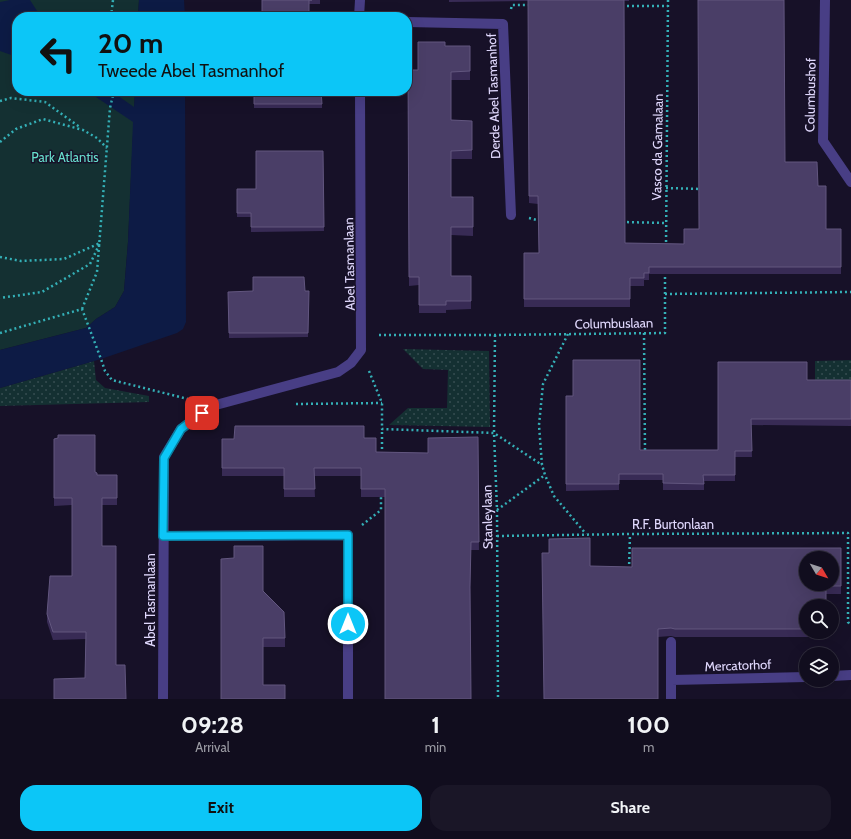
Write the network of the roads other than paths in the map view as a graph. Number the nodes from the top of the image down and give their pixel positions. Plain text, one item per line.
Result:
1 (360, 0) edge
2 (825, 0) edge
3 (359, 12) edge
4 (412, 22) edge
5 (360, 96) edge
6 (851, 182) edge
7 (511, 215) road end
8 (163, 536) junction
9 (671, 642) dead end
10 (851, 675) edge
11 (839, 676) edge
12 (799, 677) edge
13 (671, 680) junction
14 (163, 699) edge
15 (348, 699) edge
16 (671, 699) edge

1 - 3 street
2 - 6 street, Columbushof
4 - 7 street, Derde Abel Tasmanhof
5 - 8 street, Abel Tasmanlaan
8 - 14 street, Abel Tasmanlaan
8 - 15 street
9 - 13 street
10 - 11 street
12 - 13 street, Mercatorhof
13 - 16 street

